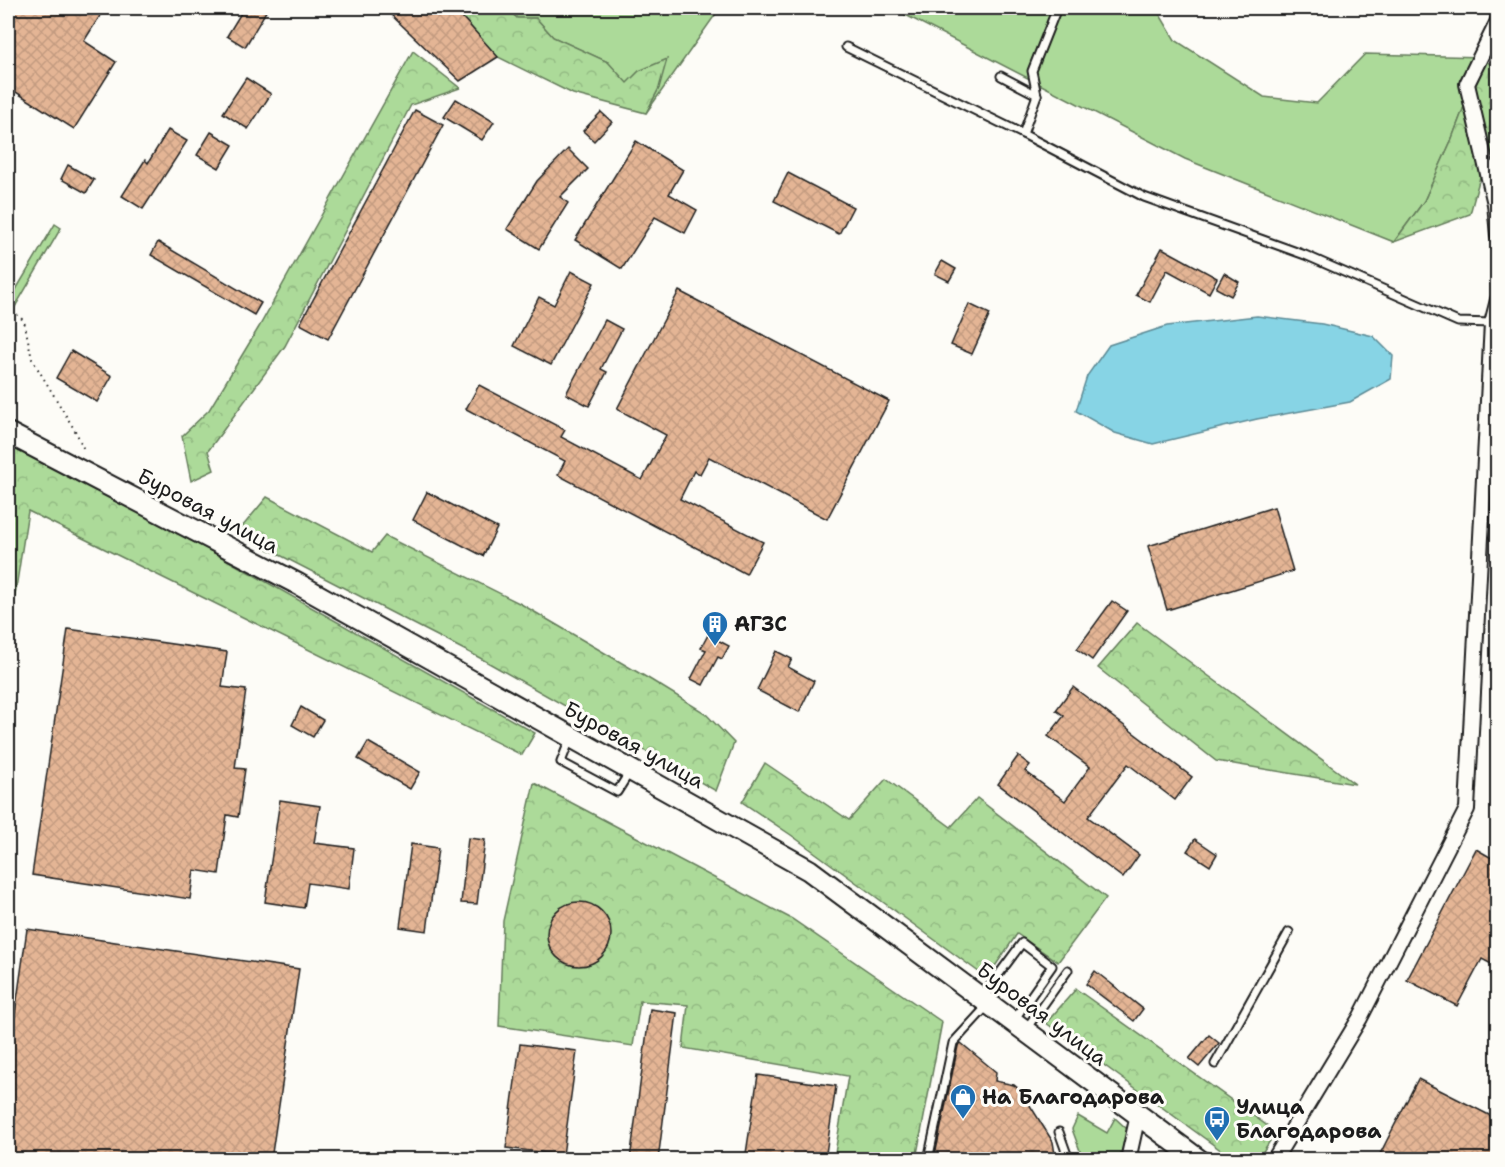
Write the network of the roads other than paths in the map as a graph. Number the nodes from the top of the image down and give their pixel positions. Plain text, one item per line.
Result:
1 (1057, 8) edge
2 (1495, 8) edge
3 (1497, 12) edge
4 (1497, 21) edge
5 (846, 47) dead end
6 (1001, 76) dead end
7 (1037, 95) junction
8 (1023, 134) junction
9 (1497, 235) edge
10 (1497, 300) edge
11 (1492, 322) junction
12 (8, 433) edge
13 (571, 737) junction
14 (631, 770) junction
15 (1289, 932) dead end
16 (1068, 970) dead end
17 (985, 1001) junction
18 (1019, 1027) junction
19 (1215, 1064) dead end
20 (1138, 1115) junction
21 (1059, 1132) dead end
22 (928, 1160) edge
23 (1069, 1160) edge
24 (1128, 1160) edge
25 (1199, 1160) edge
26 (1274, 1160) edge

1 - 7 lane
2 - 3 street
4 - 9 street
5 - 8 lane
6 - 7 lane
7 - 8 lane
8 - 11 lane
10 - 11 street
11 - 26 street
12 - 13 main road, Буровая улица
13 - 14 main road, Буровая улица
13 - 14 lane
14 - 17 main road, Буровая улица
15 - 19 lane
16 - 18 lane
17 - 18 main road, Буровая улица
17 - 18 lane
17 - 22 lane
18 - 20 main road, Буровая улица
20 - 24 street
20 - 25 main road, Буровая улица
21 - 23 lane

